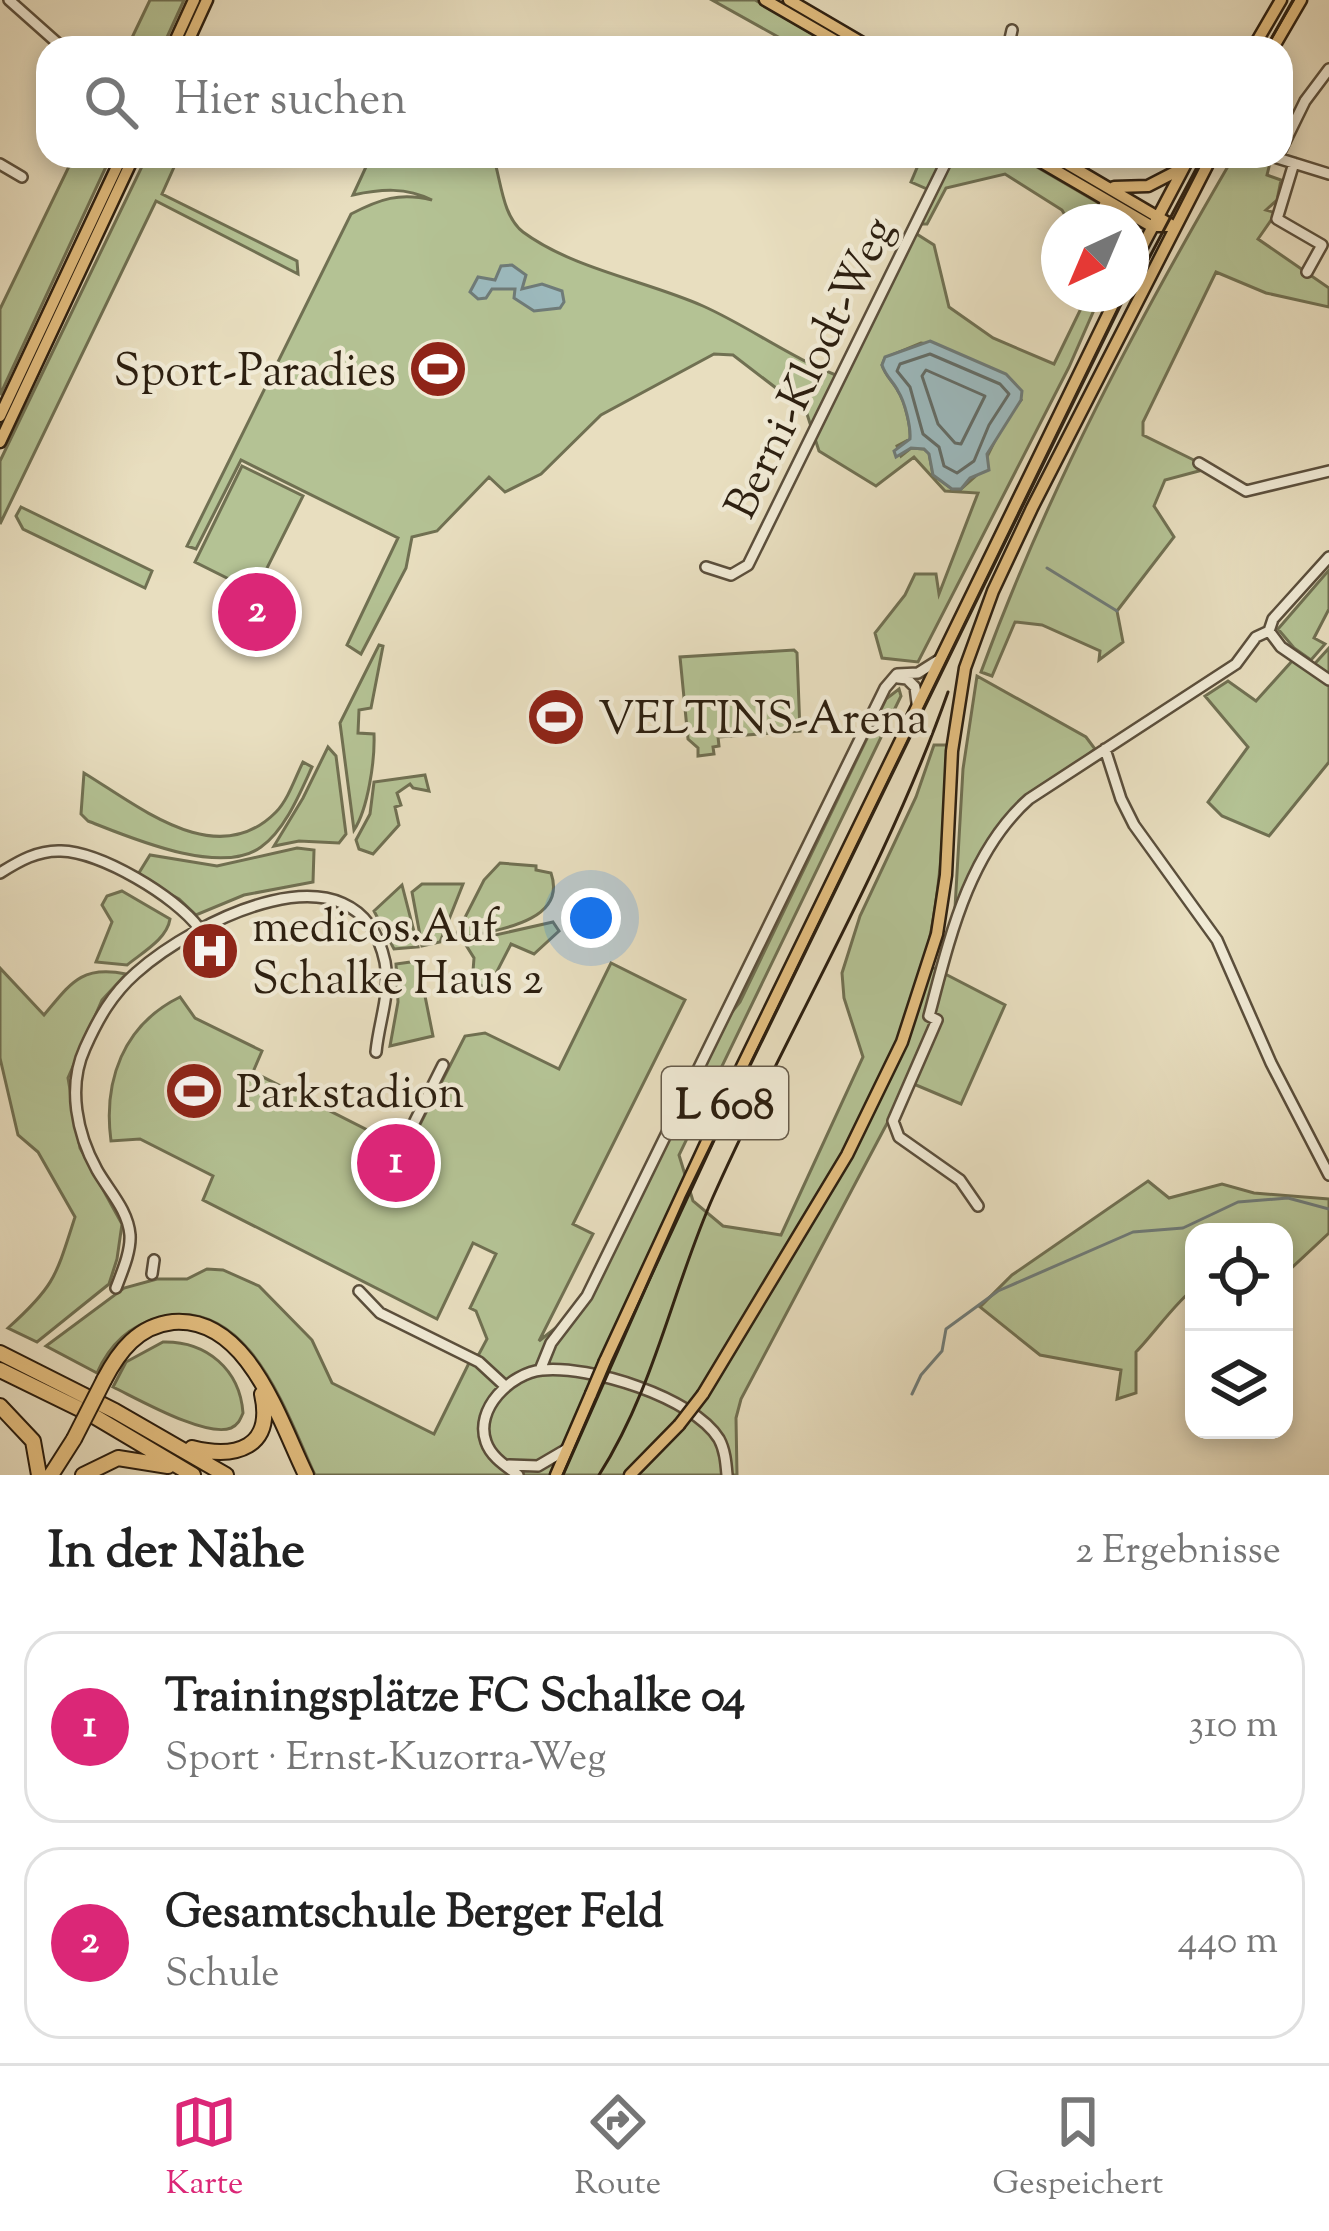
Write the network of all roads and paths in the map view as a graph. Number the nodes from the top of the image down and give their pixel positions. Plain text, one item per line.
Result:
1 (9, 0) edge
2 (194, 0) edge
3 (207, 0) edge
4 (765, 0) edge
5 (789, 0) edge
6 (1281, 0) edge
7 (1301, 0) edge
8 (1012, 30) dead end
9 (50, 36) edge
10 (178, 36) edge
11 (190, 36) edge
12 (827, 36) edge
13 (850, 36) edge
14 (1011, 36) edge
15 (1260, 36) edge
16 (1280, 36) edge
17 (1329, 69) edge
18 (1293, 124) edge
19 (0, 164) edge
20 (1294, 164) joint
21 (1293, 167) edge
22 (116, 168) edge
23 (128, 168) edge
24 (943, 168) edge
25 (1055, 168) edge
26 (1070, 168) edge
27 (1176, 168) edge
28 (1183, 168) edge
29 (1205, 168) edge
30 (1293, 168) edge
31 (1329, 174) edge
32 (22, 177) dead end
33 (1102, 191) junction
34 (1108, 204) edge
35 (1154, 220) junction
36 (1173, 226) junction
37 (1149, 230) edge
38 (1307, 272) dead end
39 (1109, 312) edge
40 (0, 416) edge
41 (0, 442) edge
42 (1199, 463) dead end
43 (1329, 471) edge
44 (1329, 557) edge
45 (706, 567) dead end
46 (1269, 632) junction
47 (941, 658) junction
48 (893, 678) junction
49 (1329, 680) edge
50 (917, 709) junction
51 (1106, 749) junction
52 (0, 873) edge
53 (199, 928) junction
54 (376, 1052) dead end
55 (442, 1065) dead end
56 (404, 1143) dead end
57 (1329, 1175) edge
58 (978, 1206) dead end
59 (154, 1260) dead end
60 (152, 1274) dead end
61 (116, 1288) dead end
62 (359, 1292) dead end
63 (0, 1353) edge
64 (0, 1370) edge
65 (540, 1370) junction
66 (259, 1383) junction
67 (505, 1387) junction
68 (0, 1406) edge
69 (174, 1443) junction
70 (567, 1450) junction
71 (503, 1464) junction
72 (189, 1473) edge
73 (39, 1475) edge
74 (55, 1475) edge
75 (83, 1475) edge
76 (226, 1475) edge
77 (306, 1475) edge
78 (518, 1475) edge
79 (556, 1475) edge
80 (634, 1475) edge
81 (727, 1475) edge

1 - 9 street
2 - 10 main road
3 - 11 main road
4 - 12 main road
5 - 13 main road
6 - 15 main road
7 - 16 main road
8 - 14 street
17 - 18 street
19 - 32 street
20 - 21 street
20 - 31 street
22 - 40 main road
23 - 41 main road
24 - 45 street, Berni-Klodt-Weg
25 - 33 main road
26 - 33 main road
27 - 33 main road
28 - 35 main road
29 - 36 main road, L 608
30 - 38 street
33 - 34 main road
33 - 35 main road
35 - 36 main road
35 - 37 main road
36 - 80 main road, L 608, bridge
39 - 47 main road, L 608
42 - 43 street
44 - 46 street
46 - 49 street
46 - 51 street
47 - 48 street
47 - 50 main road, L 608
48 - 50 street
48 - 65 street
50 - 70 main road, L 608, bridge
51 - 57 street
51 - 58 street
52 - 53 street
53 - 54 street
53 - 61 street
55 - 56 street
59 - 60 street
62 - 67 street
63 - 69 highway
64 - 72 highway
65 - 67 street
65 - 81 street
66 - 69 highway
66 - 74 highway, bridge
66 - 77 highway
67 - 71 street
68 - 73 highway
69 - 76 highway
70 - 71 street
70 - 79 main road, L 608
71 - 78 street
72 - 75 highway

